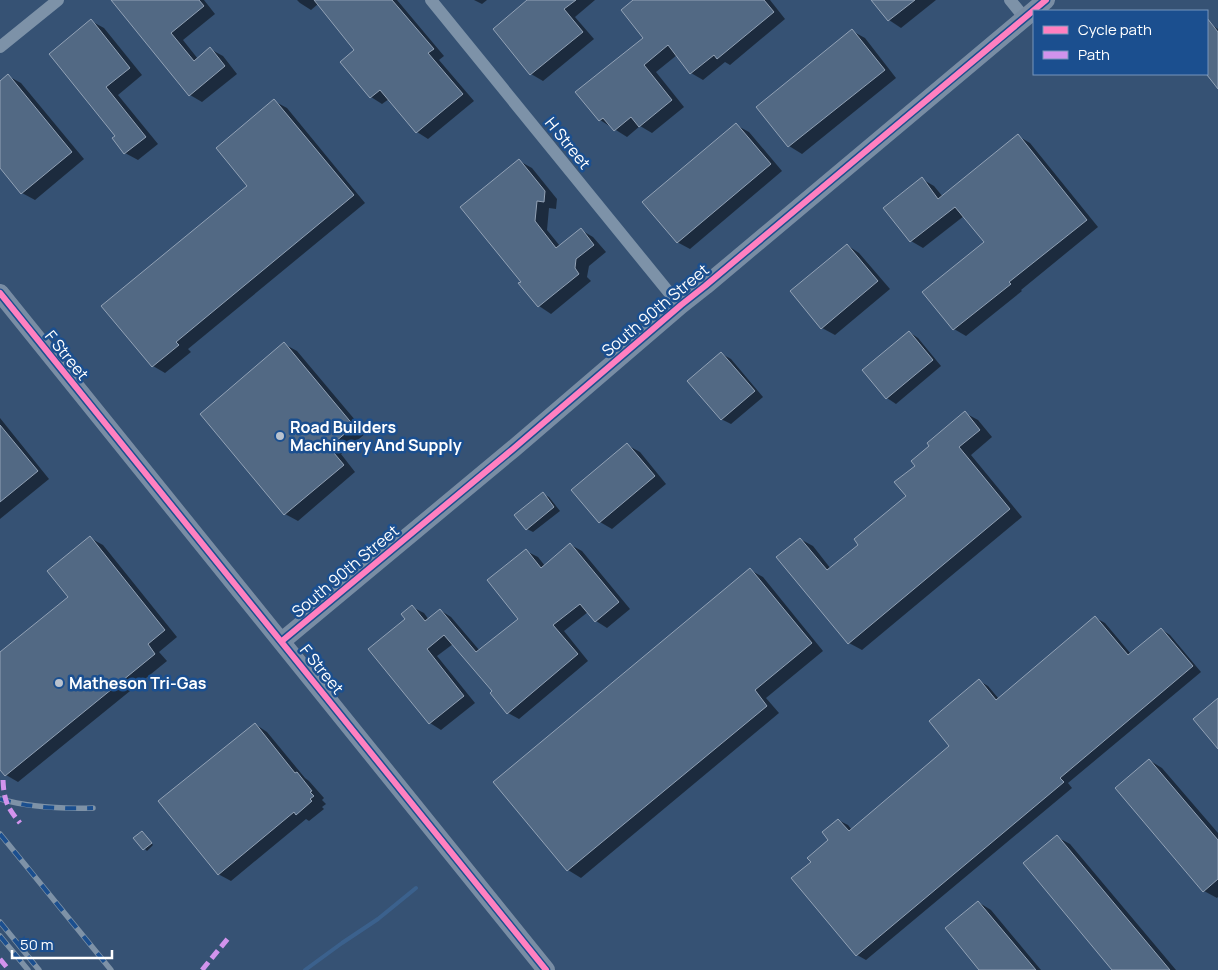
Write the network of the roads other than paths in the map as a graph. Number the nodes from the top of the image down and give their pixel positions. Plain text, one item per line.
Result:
1 (58, 0) edge
2 (431, 0) edge
3 (1010, 0) edge
4 (1046, 0) edge
5 (1034, 10) edge
6 (1033, 11) edge
7 (1024, 18) junction
8 (0, 48) edge
9 (0, 293) edge
10 (681, 305) junction
11 (282, 641) junction
12 (546, 970) edge

1 - 8 street
2 - 10 street, H Street
3 - 7 street
4 - 5 street, South 90th Street
6 - 7 street, South 90th Street
7 - 10 street, South 90th Street
9 - 11 street, F Street
10 - 11 street, South 90th Street
11 - 12 street, F Street

